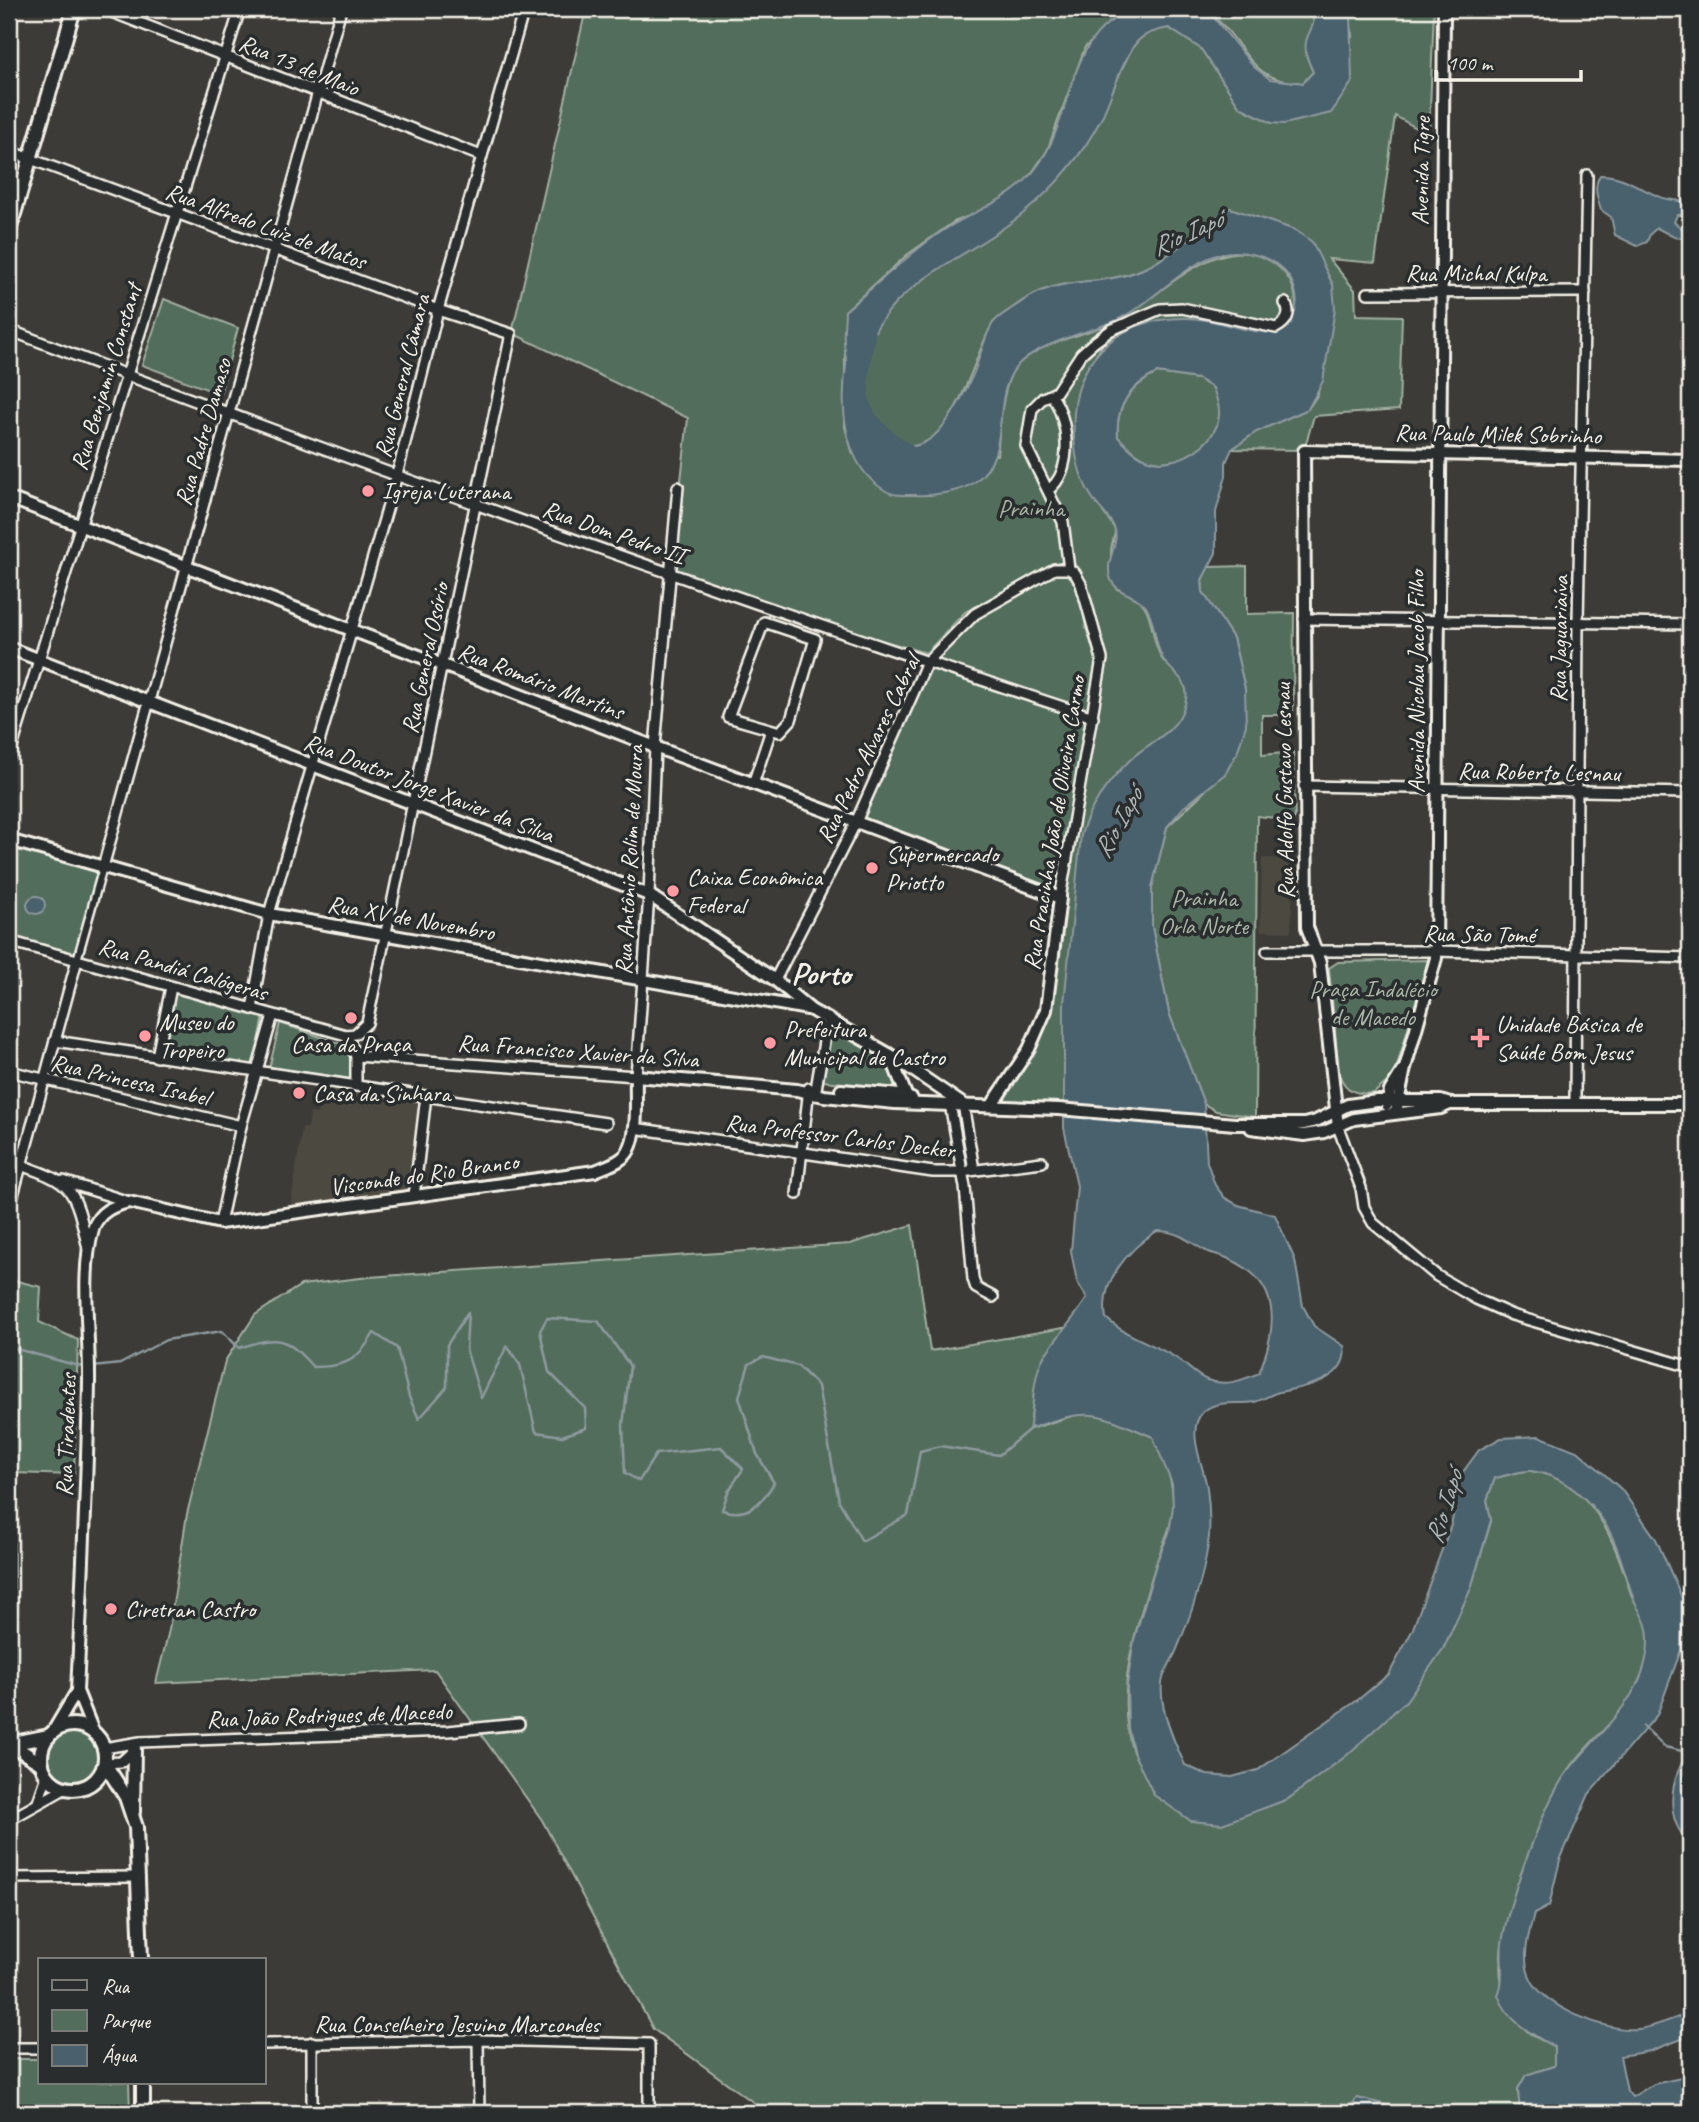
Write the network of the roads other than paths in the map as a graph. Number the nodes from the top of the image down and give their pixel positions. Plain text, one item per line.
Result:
1 (74, 9) edge
2 (104, 9) edge
3 (240, 9) edge
4 (341, 9) edge
5 (524, 9) edge
6 (1444, 9) edge
7 (226, 56) junction
8 (317, 94) junction
9 (9, 151) edge
10 (481, 156) junction
11 (29, 159) junction
12 (1587, 176) dead end
13 (177, 213) junction
14 (9, 232) edge
15 (274, 250) junction
16 (1441, 292) junction
17 (1585, 292) junction
18 (1368, 293) dead end
19 (1285, 303) dead end
20 (438, 310) junction
21 (9, 330) edge
22 (511, 334) joint
23 (127, 376) junction
24 (1052, 396) junction
25 (229, 414) junction
26 (1304, 452) joint
27 (1439, 454) junction
28 (1582, 457) junction
29 (1690, 460) edge
30 (397, 475) junction
31 (678, 487) dead end
32 (1048, 491) junction
33 (9, 498) edge
34 (477, 505) junction
35 (79, 526) junction
36 (186, 567) junction
37 (1069, 569) junction
38 (669, 572) junction
39 (1304, 619) junction
40 (1438, 621) junction
41 (1578, 621) junction
42 (1690, 624) edge
43 (352, 632) junction
44 (9, 649) edge
45 (38, 660) junction
46 (927, 662) junction
47 (443, 666) junction
48 (149, 702) junction
49 (1093, 717) junction
50 (771, 730) junction
51 (655, 747) junction
52 (9, 757) edge
53 (311, 764) junction
54 (753, 784) junction
55 (1304, 786) junction
56 (1437, 789) junction
57 (1577, 792) junction
58 (1690, 793) edge
59 (414, 804) junction
60 (856, 821) junction
61 (9, 841) edge
62 (103, 867) junction
63 (649, 895) junction
64 (1060, 898) junction
65 (269, 914) junction
66 (387, 934) junction
67 (9, 941) edge
68 (1267, 951) dead end
69 (1436, 951) junction
70 (1315, 953) junction
71 (1575, 956) junction
72 (1690, 958) edge
73 (77, 960) junction
74 (775, 980) junction
75 (643, 982) junction
76 (171, 987) junction
77 (791, 993) junction
78 (774, 1003) junction
79 (788, 1006) junction
80 (252, 1009) junction
81 (811, 1010) junction
82 (273, 1015) junction
83 (828, 1018) junction
84 (346, 1035) junction
85 (55, 1041) junction
86 (889, 1054) junction
87 (356, 1056) junction
88 (157, 1057) junction
89 (259, 1069) junction
90 (9, 1071) edge
91 (636, 1076) junction
92 (44, 1079) junction
93 (930, 1082) junction
94 (356, 1086) junction
95 (809, 1091) junction
96 (426, 1096) junction
97 (914, 1100) junction
98 (1392, 1100) junction
99 (950, 1104) junction
100 (963, 1104) junction
101 (1450, 1104) junction
102 (1575, 1104) junction
103 (1690, 1104) edge
104 (992, 1105) junction
105 (1335, 1110) junction
106 (1392, 1113) junction
107 (606, 1123) dead end
108 (1235, 1124) junction
109 (242, 1126) junction
110 (1338, 1127) junction
111 (634, 1128) junction
112 (629, 1151) joint
113 (800, 1151) junction
114 (9, 1161) edge
115 (1042, 1162) dead end
116 (20, 1165) junction
117 (974, 1170) junction
118 (961, 1172) junction
119 (62, 1180) junction
120 (797, 1194) dead end
121 (414, 1196) junction
122 (129, 1202) junction
123 (9, 1210) edge
124 (220, 1223) junction
125 (88, 1252) junction
126 (993, 1297) dead end
127 (1690, 1367) edge
128 (77, 1691) junction
129 (519, 1724) dead end
130 (93, 1731) junction
131 (50, 1735) junction
132 (9, 1744) edge
133 (121, 1745) junction
134 (104, 1748) junction
135 (134, 1749) junction
136 (105, 1763) junction
137 (44, 1770) junction
138 (66, 1788) junction
139 (83, 1788) junction
140 (125, 1797) junction
141 (38, 1802) junction
142 (133, 1816) junction
143 (9, 1820) edge
144 (139, 1877) junction
145 (9, 1878) edge
146 (141, 1958) edge
147 (478, 2040) junction
148 (312, 2042) junction
149 (266, 2044) edge
150 (9, 2048) edge
151 (38, 2048) edge
152 (143, 2084) edge
153 (143, 2113) edge
154 (312, 2113) edge
155 (479, 2113) edge
156 (649, 2113) edge

1 - 11 main road
2 - 7 street, Rua 13 de Maio
3 - 7 street, Rua Benjamin Constant
4 - 8 street, Rua Padre Damaso
5 - 10 street, Rua General Câmara
6 - 16 street, Avenida Tigre
7 - 8 street, Rua 13 de Maio
7 - 13 street, Rua Benjamin Constant
8 - 10 street, Rua 13 de Maio
8 - 15 street, Rua Padre Damaso
9 - 11 street, Rua Alfredo Luiz de Matos
10 - 20 street, Rua General Câmara
11 - 13 street, Rua Alfredo Luiz de Matos
11 - 14 main road
12 - 17 street, Rua Jaguariaíva
13 - 15 street, Rua Alfredo Luiz de Matos
13 - 23 street, Rua Benjamin Constant
15 - 20 street, Rua Alfredo Luiz de Matos
15 - 25 street, Rua Padre Damaso
16 - 17 street, Rua Michal Kulpa
16 - 18 street, Rua Michal Kulpa
16 - 27 street, Avenida Nicolau Jacob Filho
17 - 28 street, Rua Jaguariaíva
19 - 24 street
20 - 22 street, Rua Alfredo Luiz de Matos
20 - 30 street, Rua General Câmara
21 - 23 street, Rua Dom Pedro II
22 - 34 street, Rua General Osório
23 - 25 street, Rua Dom Pedro II
23 - 35 street, Rua Benjamin Constant
24 - 32 street
24 - 32 street
25 - 30 street, Rua Dom Pedro II
25 - 36 street, Rua Padre Damaso
26 - 27 street, Rua Paulo Milek Sobrinho
26 - 39 street, Rua Adolfo Gustavo Lesnau
27 - 28 street, Rua Paulo Milek Sobrinho
27 - 40 street, Avenida Nicolau Jacob Filho
28 - 29 street, Rua Paulo Milek Sobrinho
28 - 41 street, Rua Jaguariaíva
30 - 34 street, Rua Dom Pedro II
30 - 43 street, Rua General Câmara
31 - 38 street, Rua Antônio Rolim de Moura
32 - 37 street
33 - 35 street, Rua Romário Martins
34 - 38 street, Rua Dom Pedro II
34 - 47 street, Rua General Osório
35 - 36 street, Rua Romário Martins
35 - 45 street, Rua Benjamin Constant
36 - 43 street, Rua Romário Martins
36 - 48 street, Rua Padre Damaso
37 - 46 street, Rua Pedro Alvares Cabral
37 - 49 street, Rua Pracinha João de Oliveira Carmo
38 - 46 street, Rua Dom Pedro II
38 - 51 street, Rua Antônio Rolim de Moura
39 - 40 street
39 - 55 street, Rua Adolfo Gustavo Lesnau
40 - 41 street
40 - 56 street, Avenida Nicolau Jacob Filho
41 - 42 street
41 - 57 street, Rua Jaguariaíva
43 - 47 street, Rua Romário Martins
43 - 53 street, Rua General Câmara
44 - 45 street, Rua Doutor Jorge Xavier da Silva
45 - 48 street, Rua Doutor Jorge Xavier da Silva
45 - 52 street, Rua Benjamin Constant
46 - 49 street, Rua Dom Pedro II
46 - 60 street, Rua Pedro Alvares Cabral
47 - 51 street, Rua Romário Martins
47 - 59 street, Rua General Osório
48 - 53 street, Rua Doutor Jorge Xavier da Silva
48 - 62 street, Rua Padre Damaso
49 - 64 street, Rua Pracinha João de Oliveira Carmo
50 - 50 street
50 - 54 street
51 - 54 street, Rua Romário Martins
51 - 63 street, Rua Antônio Rolim de Moura
53 - 59 street, Rua Doutor Jorge Xavier da Silva
53 - 65 street, Rua General Câmara
54 - 60 street, Rua Romário Martins
55 - 56 street, Rua Roberto Lesnau
55 - 70 street, Rua Adolfo Gustavo Lesnau
56 - 57 street, Rua Roberto Lesnau
56 - 69 street, Avenida Nicolau Jacob Filho
57 - 58 street, Rua Roberto Lesnau
57 - 71 street, Rua Jaguariaíva
59 - 63 street, Rua Doutor Jorge Xavier da Silva
59 - 66 street, Rua General Osório
60 - 64 street, Rua Romário Martins
60 - 74 street, Rua Pedro Alvares Cabral
61 - 62 street, Rua XV de Novembro
62 - 65 street, Rua XV de Novembro
62 - 73 street
63 - 74 street, Rua Doutor Jorge Xavier da Silva
63 - 75 street, Rua Antônio Rolim de Moura
64 - 104 street, Rua Pracinha João de Oliveira Carmo
65 - 66 street, Rua XV de Novembro
65 - 80 street, Rua General Câmara
66 - 75 street, Rua XV de Novembro
66 - 84 street, Rua General Osório
67 - 73 street, Rua Pandiá Calógeras
68 - 70 street, Rua São Tomé
69 - 70 street, Rua São Tomé
69 - 71 street, Rua São Tomé
69 - 98 street, Avenida Nicolau Jacob Filho
70 - 105 street, Rua Adolfo Gustavo Lesnau
71 - 72 street, Rua São Tomé
71 - 102 street, Rua Jaguariaíva
73 - 76 street, Rua Pandiá Calógeras
73 - 85 street
74 - 77 street, Rua Doutor Jorge Xavier da Silva
74 - 78 street
75 - 78 street, Rua XV de Novembro
75 - 91 street, Rua Antônio Rolim de Moura
76 - 80 street, Rua Pandiá Calógeras
76 - 88 street
77 - 79 street
77 - 81 street, Rua Doutor Jorge Xavier da Silva
78 - 79 street, Rua XV de Novembro
79 - 81 street, Rua XV de Novembro
80 - 82 street, Rua Pandiá Calógeras
81 - 83 street
82 - 84 street, Rua Pandiá Calógeras
82 - 89 street
83 - 86 street
83 - 95 street
84 - 87 street
85 - 88 street
85 - 92 street
86 - 93 street
86 - 97 street
87 - 91 street, Rua Francisco Xavier da Silva
87 - 94 street
88 - 89 street
89 - 94 street
89 - 109 street
90 - 92 street, Rua Princesa Isabel
91 - 95 street, Rua Francisco Xavier da Silva
91 - 111 street, Rua Antônio Rolim de Moura
92 - 109 street, Rua Princesa Isabel
92 - 116 street
93 - 97 street
93 - 100 street
94 - 96 street
95 - 97 street, Rua Francisco Xavier da Silva
95 - 113 street
96 - 107 street
96 - 121 street
97 - 99 street, Rua Francisco Xavier da Silva
98 - 101 street
98 - 105 street
98 - 106 street, Avenida Nicolau Jacob Filho
99 - 100 street, Rua Francisco Xavier da Silva
99 - 118 street
100 - 104 street, Rua Francisco Xavier da Silva
100 - 117 street
101 - 102 street
101 - 106 street
102 - 103 street
104 - 108 street, Rua Francisco Xavier da Silva
105 - 108 street
105 - 110 street, Rua Adolfo Gustavo Lesnau
106 - 110 street
108 - 110 street
109 - 124 street
110 - 127 street
111 - 112 street, Rua Antônio Rolim de Moura
111 - 113 street, Rua Professor Carlos Decker
112 - 121 street, Visconde do Rio Branco
113 - 118 street, Rua Professor Carlos Decker
113 - 120 street
114 - 116 street
115 - 117 street, Rua Professor Carlos Decker
116 - 119 street
116 - 123 street
117 - 118 street, Rua Professor Carlos Decker
118 - 126 street
119 - 122 street
119 - 125 street
121 - 124 street, Visconde do Rio Branco
122 - 124 street
122 - 125 street, Rua Tiradentes
125 - 128 street, Rua Tiradentes
128 - 130 street
128 - 131 street
129 - 135 street, Rua João Rodrigues de Macedo
130 - 131 main road
130 - 134 main road
131 - 132 main road
131 - 137 main road
132 - 137 main road
133 - 134 street
133 - 135 street
133 - 135 street
134 - 136 main road
135 - 136 street
135 - 142 main road
136 - 139 main road
136 - 140 main road
137 - 138 main road
137 - 141 street
138 - 139 main road
138 - 141 street
139 - 140 main road
140 - 142 main road
141 - 143 street
142 - 144 main road
144 - 145 street
144 - 146 main road
147 - 148 street, Rua Conselheiro Jesuino Marcondes
147 - 155 street
147 - 156 street, Rua Conselheiro Jesuino Marcondes
148 - 149 street, Rua Conselheiro Jesuino Marcondes
148 - 154 street
150 - 151 street
152 - 153 main road

